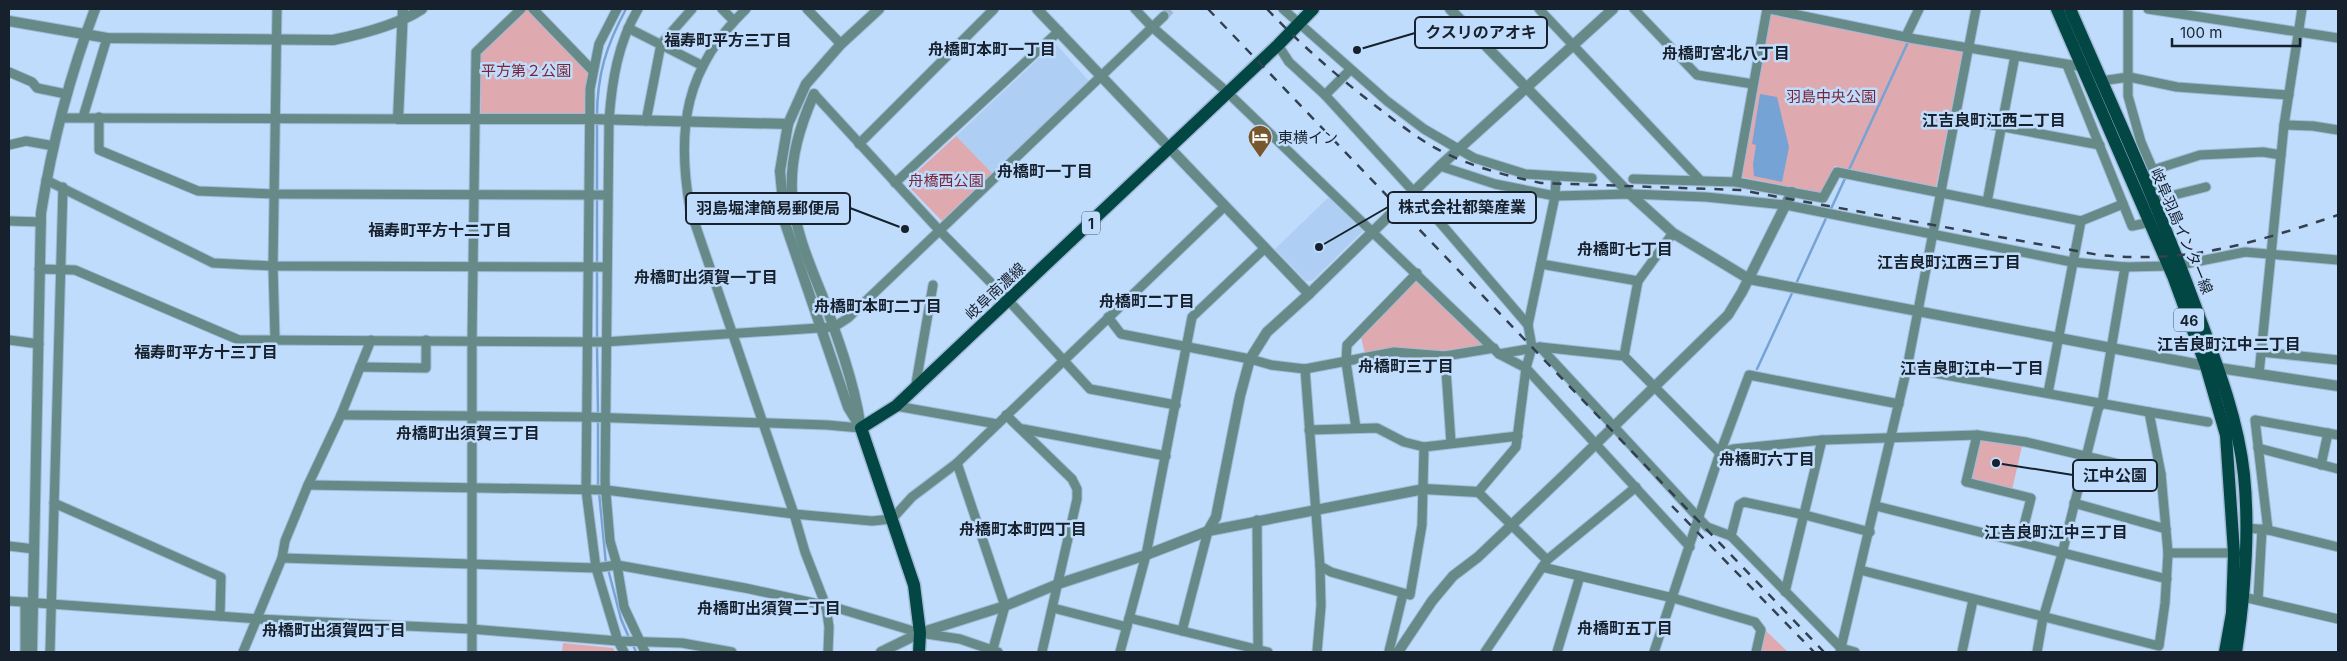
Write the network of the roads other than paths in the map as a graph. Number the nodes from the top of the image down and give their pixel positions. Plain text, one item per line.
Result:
1 (95, 9) edge
2 (277, 9) edge
3 (422, 9) edge
4 (521, 9) edge
5 (533, 9) edge
6 (617, 9) edge
7 (638, 9) edge
8 (692, 9) edge
9 (722, 9) edge
10 (746, 9) edge
11 (807, 9) edge
12 (879, 9) edge
13 (994, 9) edge
14 (1037, 9) edge
15 (1135, 9) edge
16 (1283, 9) edge
17 (1313, 9) edge
18 (1450, 9) edge
19 (1539, 9) edge
20 (1613, 9) edge
21 (1634, 9) edge
22 (1768, 9) edge
23 (1919, 9) edge
24 (1976, 9) edge
25 (2057, 9) edge
26 (2070, 9) edge
27 (2128, 9) edge
28 (2148, 9) edge
29 (2302, 9) edge
30 (403, 13) edge
31 (1164, 16) tunnel mouth
32 (9, 21) edge
33 (734, 21) junction
34 (1298, 24) junction
35 (1152, 26) junction
36 (628, 28) junction
37 (2299, 31) junction
38 (1058, 32) junction
39 (85, 36) junction
40 (1906, 36) junction
41 (107, 38) junction
42 (2338, 38) edge
43 (276, 39) junction
44 (662, 44) junction
45 (841, 44) junction
46 (1278, 45) junction
47 (1574, 46) junction
48 (1968, 47) junction
49 (2015, 56) junction
50 (2067, 65) junction
51 (703, 66) junction
52 (2084, 67) junction
53 (592, 70) junction
54 (1350, 70) junction
55 (9, 72) edge
56 (1101, 76) junction
57 (2129, 77) junction
58 (2101, 81) junction
59 (1753, 84) junction
60 (1525, 88) junction
61 (1228, 92) junction
62 (66, 94) junction
63 (814, 94) joint
64 (2289, 95) junction
65 (1325, 96) junction
66 (83, 117) junction
67 (99, 117) junction
68 (61, 118) junction
69 (1954, 118) junction
70 (275, 119) junction
71 (398, 119) junction
72 (475, 119) junction
73 (591, 120) junction
74 (608, 120) junction
75 (646, 121) junction
76 (685, 121) junction
77 (788, 124) junction
78 (2284, 125) junction
79 (2001, 127) junction
80 (2338, 130) edge
81 (859, 144) junction
82 (9, 145) edge
83 (2100, 145) junction
84 (54, 146) junction
85 (1171, 148) junction
86 (1459, 148) junction
87 (2281, 155) junction
88 (1440, 166) junction
89 (2153, 170) junction
90 (1556, 177) junction
91 (1592, 178) dead end
92 (1633, 179) dead end
93 (46, 180) junction
94 (1700, 180) junction
95 (1736, 182) junction
96 (895, 183) junction
97 (63, 187) junction
98 (2206, 187) dead end
99 (1413, 191) junction
100 (1792, 192) junction
101 (1940, 193) junction
102 (275, 194) junction
103 (474, 194) junction
104 (1630, 194) junction
105 (591, 196) junction
106 (606, 196) junction
107 (1555, 196) junction
108 (1987, 202) junction
109 (2123, 204) junction
110 (1786, 205) junction
111 (1225, 206) junction
112 (9, 221) edge
113 (2081, 221) junction
114 (41, 222) junction
115 (2151, 222) junction
116 (939, 230) junction
117 (1374, 231) junction
118 (1673, 233) junction
119 (1932, 236) junction
120 (1264, 248) junction
121 (2271, 254) junction
122 (2338, 260) edge
123 (2072, 262) junction
124 (1541, 264) junction
125 (2174, 265) junction
126 (273, 266) junction
127 (474, 266) junction
128 (2125, 267) junction
129 (597, 268) junction
130 (39, 269) junction
131 (62, 269) junction
132 (1417, 273) junction
133 (1748, 278) junction
134 (1638, 281) junction
135 (933, 286) dead end
136 (1310, 294) junction
137 (1009, 301) junction
138 (1919, 312) junction
139 (1108, 317) junction
140 (1528, 325) junction
141 (834, 327) junction
142 (822, 328) junction
143 (732, 333) junction
144 (2057, 338) junction
145 (274, 339) junction
146 (9, 340) edge
147 (371, 340) junction
148 (426, 340) junction
149 (472, 341) junction
150 (591, 342) junction
151 (605, 342) junction
152 (38, 344) junction
153 (1186, 346) junction
154 (1536, 347) junction
155 (2112, 348) junction
156 (1497, 351) junction
157 (2261, 352) junction
158 (1445, 356) junction
159 (1624, 356) junction
160 (1250, 359) junction
161 (2338, 360) edge
162 (1063, 361) junction
163 (1346, 362) junction
164 (360, 367) junction
165 (2212, 367) junction
166 (1526, 368) junction
167 (1907, 368) junction
168 (1305, 369) junction
169 (2259, 374) junction
170 (2338, 386) edge
171 (915, 389) junction
172 (1654, 389) junction
173 (2048, 393) junction
174 (2102, 403) junction
175 (1899, 404) junction
176 (1176, 405) junction
177 (896, 406) junction
178 (2149, 412) junction
179 (1006, 415) junction
180 (341, 416) junction
181 (472, 416) junction
182 (590, 417) junction
183 (604, 418) junction
184 (2208, 422) dead end
185 (763, 423) junction
186 (997, 424) junction
187 (1613, 426) junction
188 (861, 428) junction
189 (1356, 428) junction
190 (1023, 429) junction
191 (1309, 430) junction
192 (2328, 433) junction
193 (2338, 434) edge
194 (1977, 435) junction
195 (1518, 436) junction
196 (1892, 438) junction
197 (1822, 440) junction
198 (1451, 443) junction
199 (1596, 444) junction
200 (1424, 447) junction
201 (2258, 448) junction
202 (1720, 453) junction
203 (1166, 456) junction
204 (2087, 457) junction
205 (957, 463) junction
206 (2321, 464) junction
207 (2338, 468) edge
208 (2161, 474) junction
209 (308, 485) junction
210 (1636, 487) junction
211 (472, 489) junction
212 (1424, 489) junction
213 (589, 490) junction
214 (604, 490) junction
215 (1478, 492) junction
216 (54, 503) junction
217 (2074, 503) junction
218 (1876, 506) junction
219 (1315, 511) junction
220 (794, 514) junction
221 (1805, 515) junction
222 (1699, 518) junction
223 (892, 520) junction
224 (1257, 520) junction
225 (1511, 524) junction
226 (2248, 528) junction
227 (2166, 529) junction
228 (2265, 530) junction
229 (1208, 531) junction
230 (1870, 532) junction
231 (1731, 536) junction
232 (2020, 541) junction
233 (9, 546) edge
234 (1690, 547) junction
235 (2338, 547) edge
236 (34, 549) junction
237 (2168, 553) junction
238 (2234, 553) junction
239 (2062, 554) junction
240 (1146, 555) junction
241 (282, 558) junction
242 (1544, 563) junction
243 (472, 565) junction
244 (615, 566) junction
245 (1320, 566) junction
246 (599, 568) junction
247 (1860, 570) junction
248 (1580, 576) junction
249 (2167, 579) junction
250 (1058, 584) junction
251 (1785, 592) junction
252 (1403, 594) junction
253 (2238, 596) junction
254 (1673, 598) junction
255 (9, 600) edge
256 (1973, 600) junction
257 (2258, 600) junction
258 (29, 602) junction
259 (51, 604) junction
260 (826, 606) junction
261 (1005, 606) junction
262 (1053, 608) junction
263 (220, 616) junction
264 (2042, 618) junction
265 (258, 619) junction
266 (2338, 619) edge
267 (1128, 622) junction
268 (472, 629) junction
269 (1182, 631) junction
270 (920, 633) junction
271 (637, 640) junction
272 (622, 641) junction
273 (1258, 650) junction
274 (1841, 650) edge
275 (25, 652) edge
276 (32, 652) edge
277 (50, 652) edge
278 (243, 652) edge
279 (472, 652) edge
280 (624, 652) edge
281 (645, 652) edge
282 (732, 652) edge
283 (828, 652) edge
284 (881, 652) edge
285 (919, 652) edge
286 (994, 652) edge
287 (1042, 652) edge
288 (1120, 652) edge
289 (1268, 652) edge
290 (1317, 652) edge
291 (1393, 652) edge
292 (1484, 652) edge
293 (1557, 652) edge
294 (1654, 652) edge
295 (1756, 652) edge
296 (1855, 652) edge
297 (1962, 652) edge
298 (2037, 652) edge
299 (2225, 652) edge
300 (2236, 652) edge

1 - 39 street
2 - 43 street
3 - 30 street
4 - 72 street
5 - 53 street
6 - 53 street
7 - 36 street
8 - 44 street
9 - 33 street
10 - 33 street
11 - 45 street
12 - 45 street
13 - 81 street
14 - 38 street
15 - 35 street
16 - 34 street
17 - 34 main road, 岐阜南濃線 / 1
18 - 60 street
19 - 47 street
20 - 47 street
21 - 59 street
22 - 40 street
22 - 59 street
23 - 40 street
24 - 48 street
25 - 52 main road, 岐阜羽島インター線 / 46
26 - 58 main road, 岐阜羽島インター線 / 46
27 - 57 street
28 - 37 street
29 - 37 street
30 - 43 street
30 - 71 street
31 - 35 street
32 - 39 street
33 - 51 street
34 - 46 main road, 岐阜南濃線 / 1
34 - 54 street
35 - 56 street
35 - 61 street
36 - 44 street
36 - 74 street
37 - 42 street
37 - 64 street
38 - 56 street
38 - 96 street
39 - 41 street
39 - 62 street
40 - 48 street
41 - 43 street
41 - 66 street
43 - 70 street
44 - 51 street
44 - 75 street
45 - 77 street
46 - 61 main road, 岐阜南濃線 / 1
46 - 65 street
47 - 60 street
47 - 94 street
48 - 49 street
48 - 69 street
49 - 50 street
49 - 79 street
50 - 52 street
50 - 83 street
51 - 76 street
52 - 115 main road, 岐阜羽島インター線 / 46
53 - 73 street
54 - 65 street
54 - 86 street
55 - 62 street
56 - 85 street
56 - 116 street
57 - 58 street
57 - 64 street
57 - 89 street
58 - 125 main road, 岐阜羽島インター線 / 46
59 - 95 street
60 - 86 street
60 - 104 street
61 - 85 main road, 岐阜南濃線 / 1
61 - 117 street
62 - 68 street
63 - 81 street
63 - 141 street
64 - 78 street
65 - 99 street
66 - 67 street
66 - 68 street
67 - 70 street
67 - 102 street
68 - 84 street
69 - 79 street
69 - 101 street
70 - 71 street
70 - 102 street
71 - 72 street
72 - 73 street
72 - 103 street
73 - 74 street
73 - 105 street
74 - 75 street
74 - 106 street
75 - 76 street
76 - 77 street
76 - 143 street
77 - 142 street
78 - 80 street
78 - 87 street
79 - 83 street
79 - 108 street
81 - 96 street
82 - 84 street
83 - 109 street
84 - 93 street
85 - 111 street
85 - 137 main road, 岐阜南濃線 / 1
86 - 88 street
86 - 90 street
87 - 89 street
87 - 121 street
88 - 99 street
88 - 107 street
89 - 98 street
90 - 91 street
90 - 107 street
92 - 94 street
93 - 97 street
93 - 114 street
94 - 95 street
95 - 100 street
96 - 116 street
97 - 126 street
97 - 131 street
99 - 117 street
99 - 140 street
100 - 101 street
100 - 110 street
101 - 108 street
101 - 119 street
102 - 103 street
102 - 126 street
103 - 105 street
103 - 127 street
104 - 107 street
104 - 110 street
104 - 118 street
105 - 106 street
105 - 129 street
106 - 129 street
107 - 124 street
108 - 113 street
109 - 113 street
109 - 115 street
110 - 119 street
110 - 133 street
111 - 120 street
111 - 139 street
112 - 114 street
113 - 123 street
114 - 130 street
115 - 125 main road, 岐阜羽島インター線 / 46
116 - 137 street
116 - 141 street
117 - 132 street
117 - 136 street
118 - 133 street
118 - 134 street
119 - 123 street
119 - 138 street
120 - 136 street
120 - 153 street
121 - 122 street
121 - 125 street
121 - 157 street
123 - 128 street
123 - 144 street
124 - 134 street
124 - 140 street
125 - 128 street
125 - 165 main road, 岐阜羽島インター線 / 46
126 - 127 street
126 - 145 street
127 - 129 street
127 - 149 street
128 - 155 street
129 - 150 street
129 - 151 street
130 - 131 street
130 - 152 street
131 - 145 street
131 - 216 street
132 - 156 street
132 - 163 street
133 - 138 street
133 - 172 street
134 - 159 street
135 - 171 street
136 - 160 street
137 - 162 street
137 - 171 main road, 岐阜南濃線 / 1
138 - 144 street
138 - 167 street
139 - 153 street
139 - 162 street
140 - 154 street
141 - 142 street
141 - 188 street
142 - 143 street
142 - 188 street
143 - 151 street
143 - 185 street
144 - 155 street
144 - 173 street
145 - 147 street
146 - 152 street
147 - 148 street
147 - 164 street
148 - 149 street
148 - 164 street
149 - 150 street
149 - 181 street
150 - 151 street
150 - 182 street
151 - 183 street
152 - 236 street
153 - 160 street
153 - 176 street
154 - 156 street
154 - 159 street
154 - 166 street
154 - 187 street
155 - 165 street
155 - 174 street
156 - 158 street
156 - 166 street
157 - 161 street
157 - 169 street
158 - 163 street
158 - 198 street
159 - 172 street
160 - 168 street
160 - 229 street
162 - 176 street
162 - 179 street
163 - 168 street
163 - 189 street
164 - 180 street
165 - 169 street
165 - 226 main road, 岐阜羽島インター線 / 46
165 - 238 main road, 岐阜羽島インター線 / 46
166 - 195 street
166 - 199 street
167 - 173 street
167 - 175 street
168 - 191 street
169 - 170 street
171 - 177 main road, 岐阜南濃線 / 1
172 - 187 street
172 - 202 street
173 - 174 street
174 - 178 street
174 - 204 street
175 - 196 street
175 - 202 street
176 - 203 street
177 - 186 street
177 - 188 main road, 岐阜南濃線 / 1
178 - 184 street
178 - 208 street
179 - 186 street
179 - 190 street
180 - 181 street
180 - 209 street
181 - 182 street
181 - 211 street
182 - 183 street
182 - 213 street
183 - 185 street
183 - 214 street
185 - 188 street
185 - 220 street
186 - 205 street
187 - 199 street
187 - 222 street
188 - 223 main road
189 - 191 street
189 - 200 street
190 - 203 street
190 - 250 street
191 - 219 street
192 - 193 street
192 - 201 street
192 - 206 street
194 - 196 street
194 - 204 street
194 - 232 street
195 - 198 street
195 - 215 street
196 - 197 street
196 - 218 street
197 - 202 street
197 - 221 street
198 - 200 street
199 - 210 street
199 - 225 street
200 - 212 street
201 - 206 street
201 - 228 street
202 - 222 street
203 - 240 street
204 - 208 street
204 - 217 street
205 - 223 street
205 - 261 street
206 - 207 street
208 - 227 street
209 - 211 street
209 - 241 street
210 - 234 street
210 - 242 street
211 - 213 street
211 - 243 street
212 - 215 street
212 - 219 street
212 - 252 street
213 - 214 street
213 - 246 street
214 - 220 street
214 - 244 street
215 - 225 street
216 - 259 street
216 - 263 street
217 - 227 street
217 - 239 street
218 - 230 street
218 - 232 street
219 - 224 street
219 - 245 street
220 - 223 street
220 - 260 street
221 - 230 street
221 - 231 street
221 - 251 street
222 - 231 street
222 - 234 street
223 - 270 main road
224 - 229 street
224 - 273 street
225 - 242 street
225 - 291 street
226 - 228 street
226 - 253 main road, 岐阜羽島インター線 / 46
227 - 237 street
228 - 235 street
228 - 257 street
229 - 240 street
229 - 269 street
230 - 247 street
231 - 251 street
232 - 239 street
233 - 236 street
234 - 254 street
236 - 258 street
237 - 238 street
237 - 249 street
238 - 253 main road, 岐阜羽島インター線 / 46
239 - 249 street
239 - 264 street
240 - 250 street
240 - 267 street
241 - 243 street
241 - 265 street
242 - 248 street
242 - 292 street
243 - 246 street
243 - 268 street
244 - 246 street
244 - 260 street
244 - 271 street
245 - 252 street
245 - 290 street
246 - 272 street
247 - 256 street
247 - 274 street
248 - 254 street
248 - 293 street
249 - 264 street
250 - 261 street
250 - 262 street
251 - 274 street
252 - 291 street
253 - 257 street
253 - 299 main road, 岐阜羽島インター線 / 46
253 - 300 main road, 岐阜羽島インター線 / 46
254 - 294 street
254 - 295 street
255 - 258 street
256 - 264 street
256 - 297 street
257 - 266 street
258 - 259 street
258 - 275 street
258 - 276 street
259 - 263 street
259 - 277 street
260 - 270 street
260 - 283 street
261 - 270 street
261 - 286 street
262 - 267 street
262 - 287 street
263 - 265 street
264 - 298 street
265 - 268 street
265 - 278 street
267 - 269 street
267 - 288 street
268 - 272 street
268 - 279 street
269 - 273 street
270 - 284 street
270 - 285 main road
270 - 286 street
271 - 272 street
271 - 281 street
271 - 282 street
272 - 280 street
273 - 289 street
274 - 296 street

